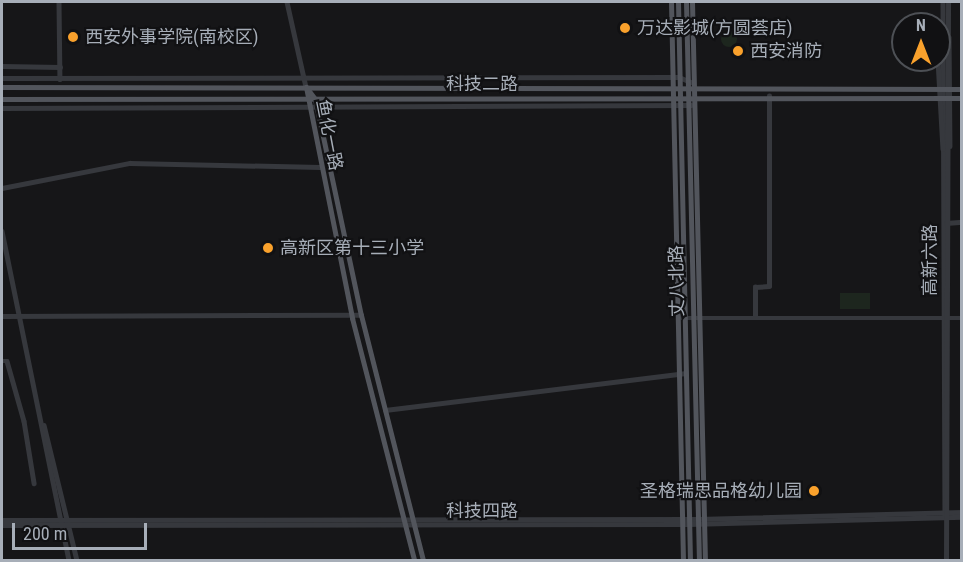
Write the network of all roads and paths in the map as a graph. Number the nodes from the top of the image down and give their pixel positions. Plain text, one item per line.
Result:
1 (59, 2) edge
2 (287, 2) edge
3 (671, 2) edge
4 (678, 2) edge
5 (686, 2) edge
6 (692, 2) edge
7 (2, 66) edge
8 (60, 67) junction
9 (941, 72) edge
10 (946, 72) edge
11 (676, 77) junction
12 (2, 78) edge
13 (304, 78) junction
14 (60, 79) junction
15 (690, 85) junction
16 (2, 87) edge
17 (306, 87) junction
18 (676, 87) junction
19 (962, 88) edge
20 (946, 89) junction
21 (769, 96) junction
22 (688, 97) junction
23 (695, 97) junction
24 (946, 98) junction
25 (962, 98) edge
26 (2, 99) edge
27 (306, 99) junction
28 (315, 99) junction
29 (677, 99) junction
30 (695, 105) junction
31 (688, 106) junction
32 (2, 108) edge
33 (308, 108) junction
34 (317, 108) junction
35 (677, 108) junction
36 (946, 149) junction
37 (320, 167) junction
38 (2, 188) edge
39 (962, 222) edge
40 (946, 223) junction
41 (2, 231) edge
42 (361, 315) junction
43 (2, 316) edge
44 (681, 317) junction
45 (692, 317) junction
46 (699, 317) junction
47 (755, 317) junction
48 (946, 317) junction
49 (20, 318) junction
50 (352, 318) junction
51 (962, 318) edge
52 (2, 361) edge
53 (682, 373) junction
54 (385, 410) junction
55 (41, 417) junction
56 (34, 483) dead end
57 (962, 512) edge
58 (946, 514) junction
59 (962, 517) edge
60 (2, 520) edge
61 (69, 522) junction
62 (405, 522) junction
63 (414, 522) junction
64 (686, 522) junction
65 (701, 522) junction
66 (61, 523) junction
67 (2, 525) edge
68 (69, 561) edge
69 (77, 561) edge
70 (414, 561) edge
71 (423, 561) edge
72 (683, 561) edge
73 (690, 561) edge
74 (699, 561) edge
75 (705, 561) edge
76 (946, 561) edge

1 - 8 street
2 - 13 street
3 - 11 main road
4 - 11 main road, 丈八北路
5 - 15 main road, 丈八北路
6 - 15 main road
7 - 8 street
8 - 14 street
9 - 20 street
10 - 20 street, 高新六路
11 - 13 street
11 - 15 street
11 - 18 main road, 丈八北路
12 - 14 street
13 - 14 street
13 - 17 street
15 - 18 main road, 科技二路
15 - 20 main road, 科技二路
15 - 22 main road, 丈八北路
15 - 23 main road
16 - 17 main road, 科技二路
17 - 18 main road, 科技二路
17 - 27 main road, 鱼化一路
17 - 28 main road, 鱼化一路
18 - 29 main road, 丈八北路
19 - 20 main road, 科技二路
20 - 24 street, 高新六路
20 - 24 street
21 - 23 main road, 科技二路
21 - 24 main road, 科技二路
21 - 47 street
22 - 23 main road, 科技二路
22 - 29 main road, 科技二路
22 - 31 main road, 丈八北路
23 - 30 main road
24 - 25 main road, 科技二路
24 - 36 street
24 - 36 street, 高新六路
26 - 27 main road, 科技二路
27 - 28 main road, 科技二路
27 - 33 main road, 鱼化一路
28 - 29 main road, 科技二路
28 - 34 main road, 鱼化一路
29 - 35 main road, 丈八北路
30 - 31 street
30 - 46 main road
31 - 35 street
31 - 45 main road, 丈八北路
32 - 33 street
33 - 34 street
33 - 37 main road, 鱼化一路
34 - 35 street
34 - 42 main road, 鱼化一路
35 - 44 main road, 丈八北路
36 - 40 street, 高新六路
37 - 38 street
37 - 50 main road, 鱼化一路
39 - 40 street
40 - 48 street, 高新六路
41 - 49 street
42 - 50 street
42 - 54 main road, 鱼化一路
43 - 49 street
44 - 45 street
44 - 53 main road, 丈八北路
45 - 46 street
45 - 65 main road, 丈八北路
46 - 47 street
46 - 65 main road
47 - 48 street
48 - 51 street
48 - 58 street, 高新六路
49 - 50 street
49 - 55 street
50 - 62 main road, 鱼化一路
52 - 56 street
53 - 54 street
53 - 64 main road, 丈八北路
54 - 63 main road, 鱼化一路
55 - 61 street
55 - 66 street
57 - 58 street, 科技四路
58 - 59 street, 科技四路
58 - 65 street, 科技四路
58 - 76 street, 高新六路
60 - 66 street, 科技四路
61 - 62 street, 科技四路
61 - 66 street, 科技四路
61 - 69 street
62 - 63 street, 科技四路
62 - 70 main road, 鱼化一路
63 - 64 street, 科技四路
63 - 71 main road, 鱼化一路
64 - 65 street, 科技四路
64 - 72 main road
64 - 73 main road, 丈八北路
65 - 74 main road, 丈八北路
65 - 75 main road
66 - 67 street, 科技四路
66 - 68 street

